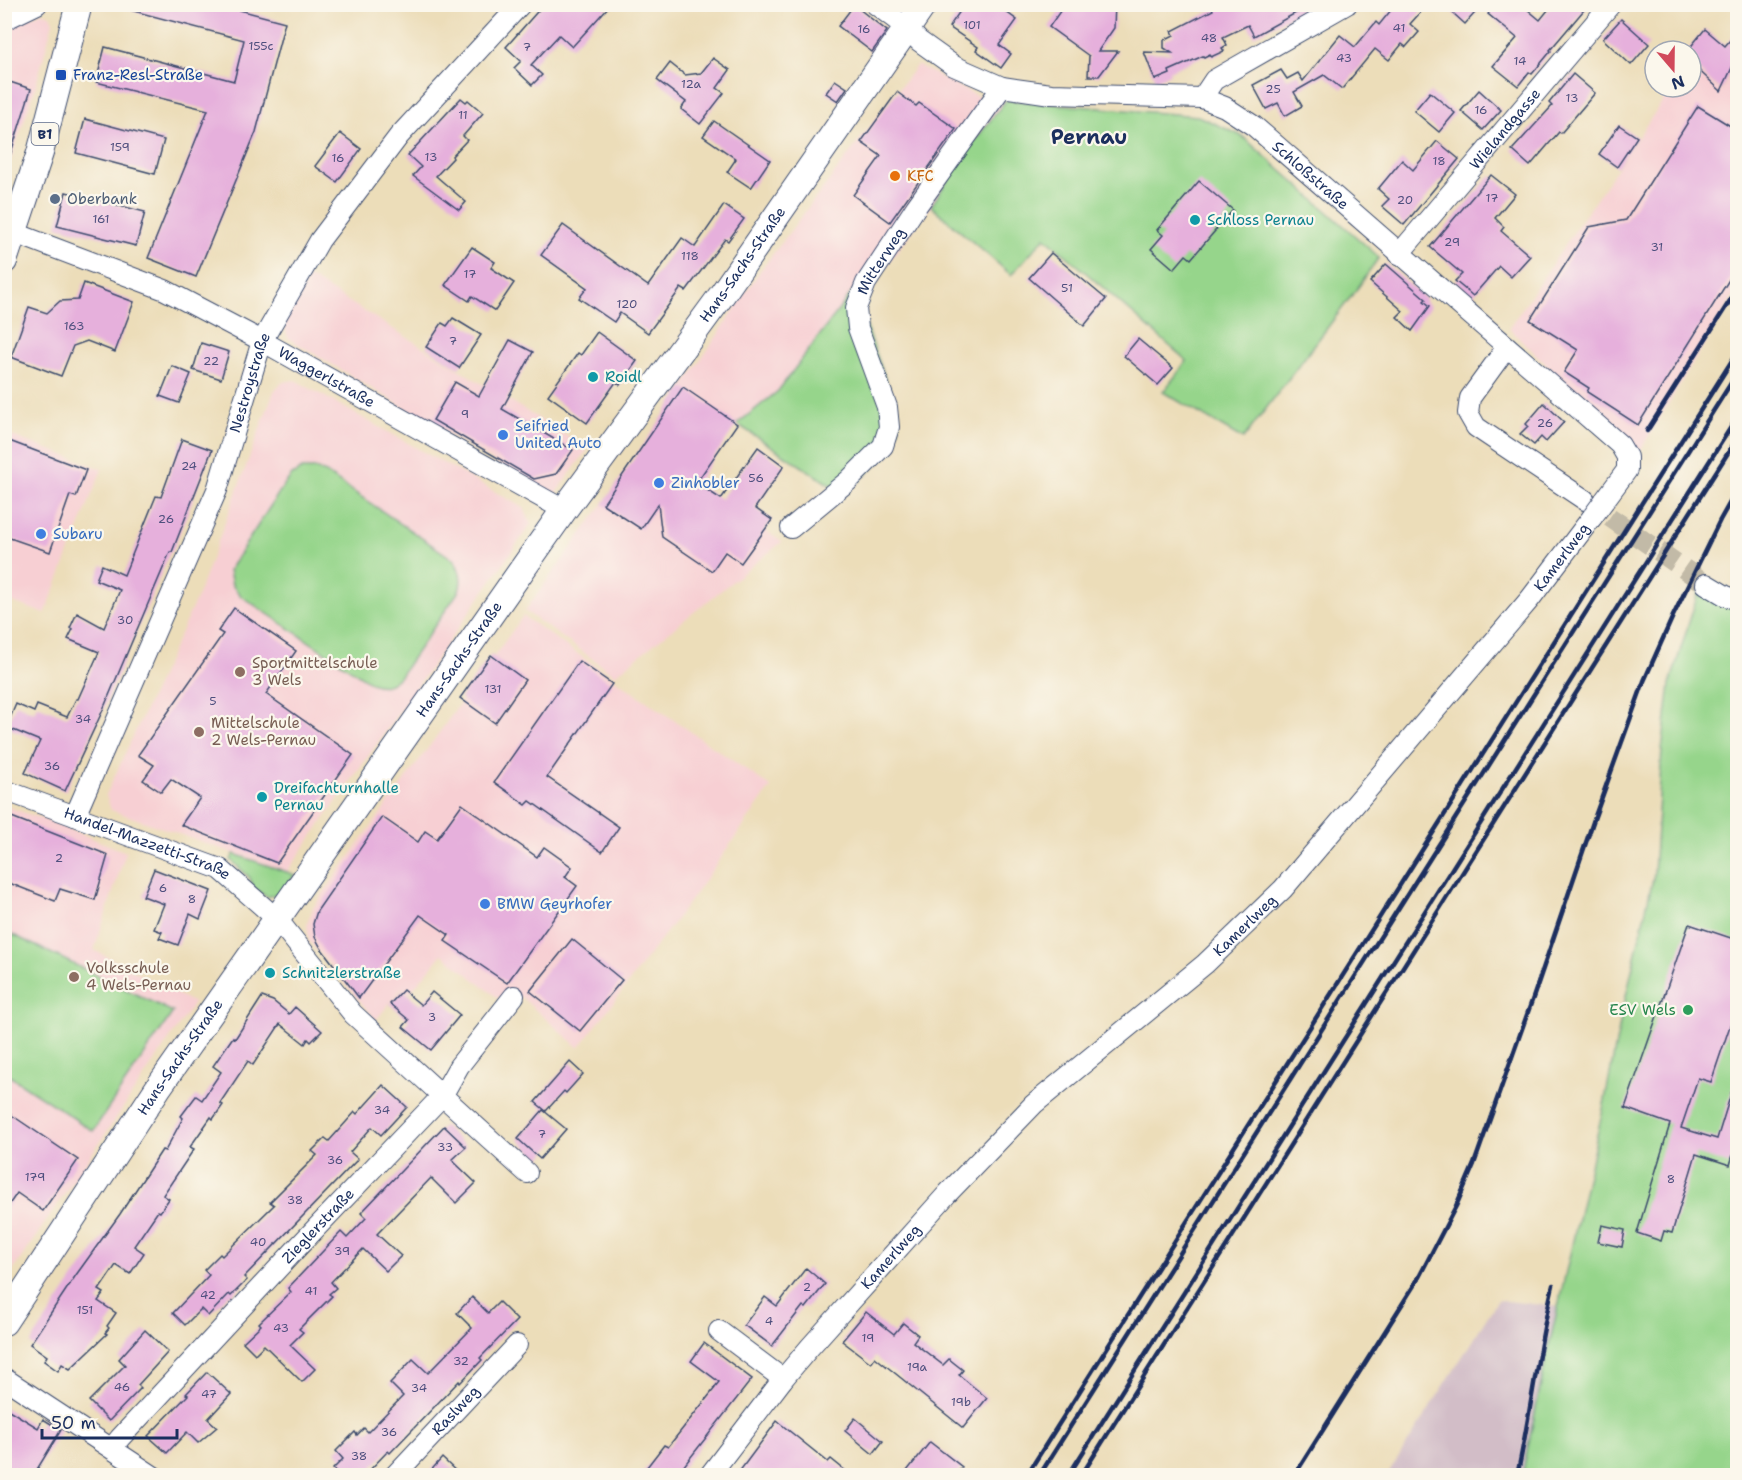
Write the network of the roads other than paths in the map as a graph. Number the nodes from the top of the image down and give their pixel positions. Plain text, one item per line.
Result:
1 (37, 4) edge
2 (79, 4) edge
3 (521, 4) edge
4 (875, 4) edge
5 (924, 4) edge
6 (1347, 4) edge
7 (1611, 4) edge
8 (4, 20) edge
9 (907, 28) junction
10 (1002, 87) junction
11 (1202, 98) junction
12 (15, 233) junction
13 (1399, 254) junction
14 (4, 261) edge
15 (262, 341) junction
16 (1507, 347) junction
17 (1594, 505) junction
18 (564, 510) junction
19 (790, 528) dead end
20 (1706, 584) tunnel mouth
21 (1737, 600) edge
22 (4, 790) edge
23 (75, 816) junction
24 (277, 919) junction
25 (514, 996) dead end
26 (442, 1096) junction
27 (527, 1173) dead end
28 (4, 1322) edge
29 (719, 1331) dead end
30 (518, 1345) dead end
31 (4, 1378) edge
32 (783, 1379) junction
33 (112, 1448) junction
34 (151, 1475) edge
35 (394, 1476) edge
36 (709, 1476) edge

1 - 8 street
2 - 12 main road, B1
3 - 15 street, Nestroystraße
4 - 9 street, Schloßstraße
5 - 9 main road, Hans-Sachs-Straße
6 - 11 street
7 - 13 street, Wielandgasse
9 - 10 street, Schloßstraße
9 - 18 main road, Hans-Sachs-Straße
10 - 11 street, Schloßstraße
10 - 19 street, Mitterweg
11 - 13 street, Schloßstraße
12 - 14 main road, B1
12 - 15 street, Waggerlstraße
13 - 16 street, Schloßstraße
15 - 18 street, Waggerlstraße
15 - 23 street, Nestroystraße
16 - 17 street, Kamerlweg
16 - 17 street
17 - 32 street, Kamerlweg
18 - 24 main road, Hans-Sachs-Straße
20 - 21 street
22 - 23 street, Handel-Mazzetti-Straße
23 - 24 street, Handel-Mazzetti-Straße
24 - 26 street
24 - 28 main road, Hans-Sachs-Straße
25 - 26 street, Zieglerstraße
26 - 27 street
26 - 33 street, Zieglerstraße
29 - 32 street
30 - 35 street, Raslweg
31 - 33 street
32 - 36 street, Kamerlweg
33 - 34 street

